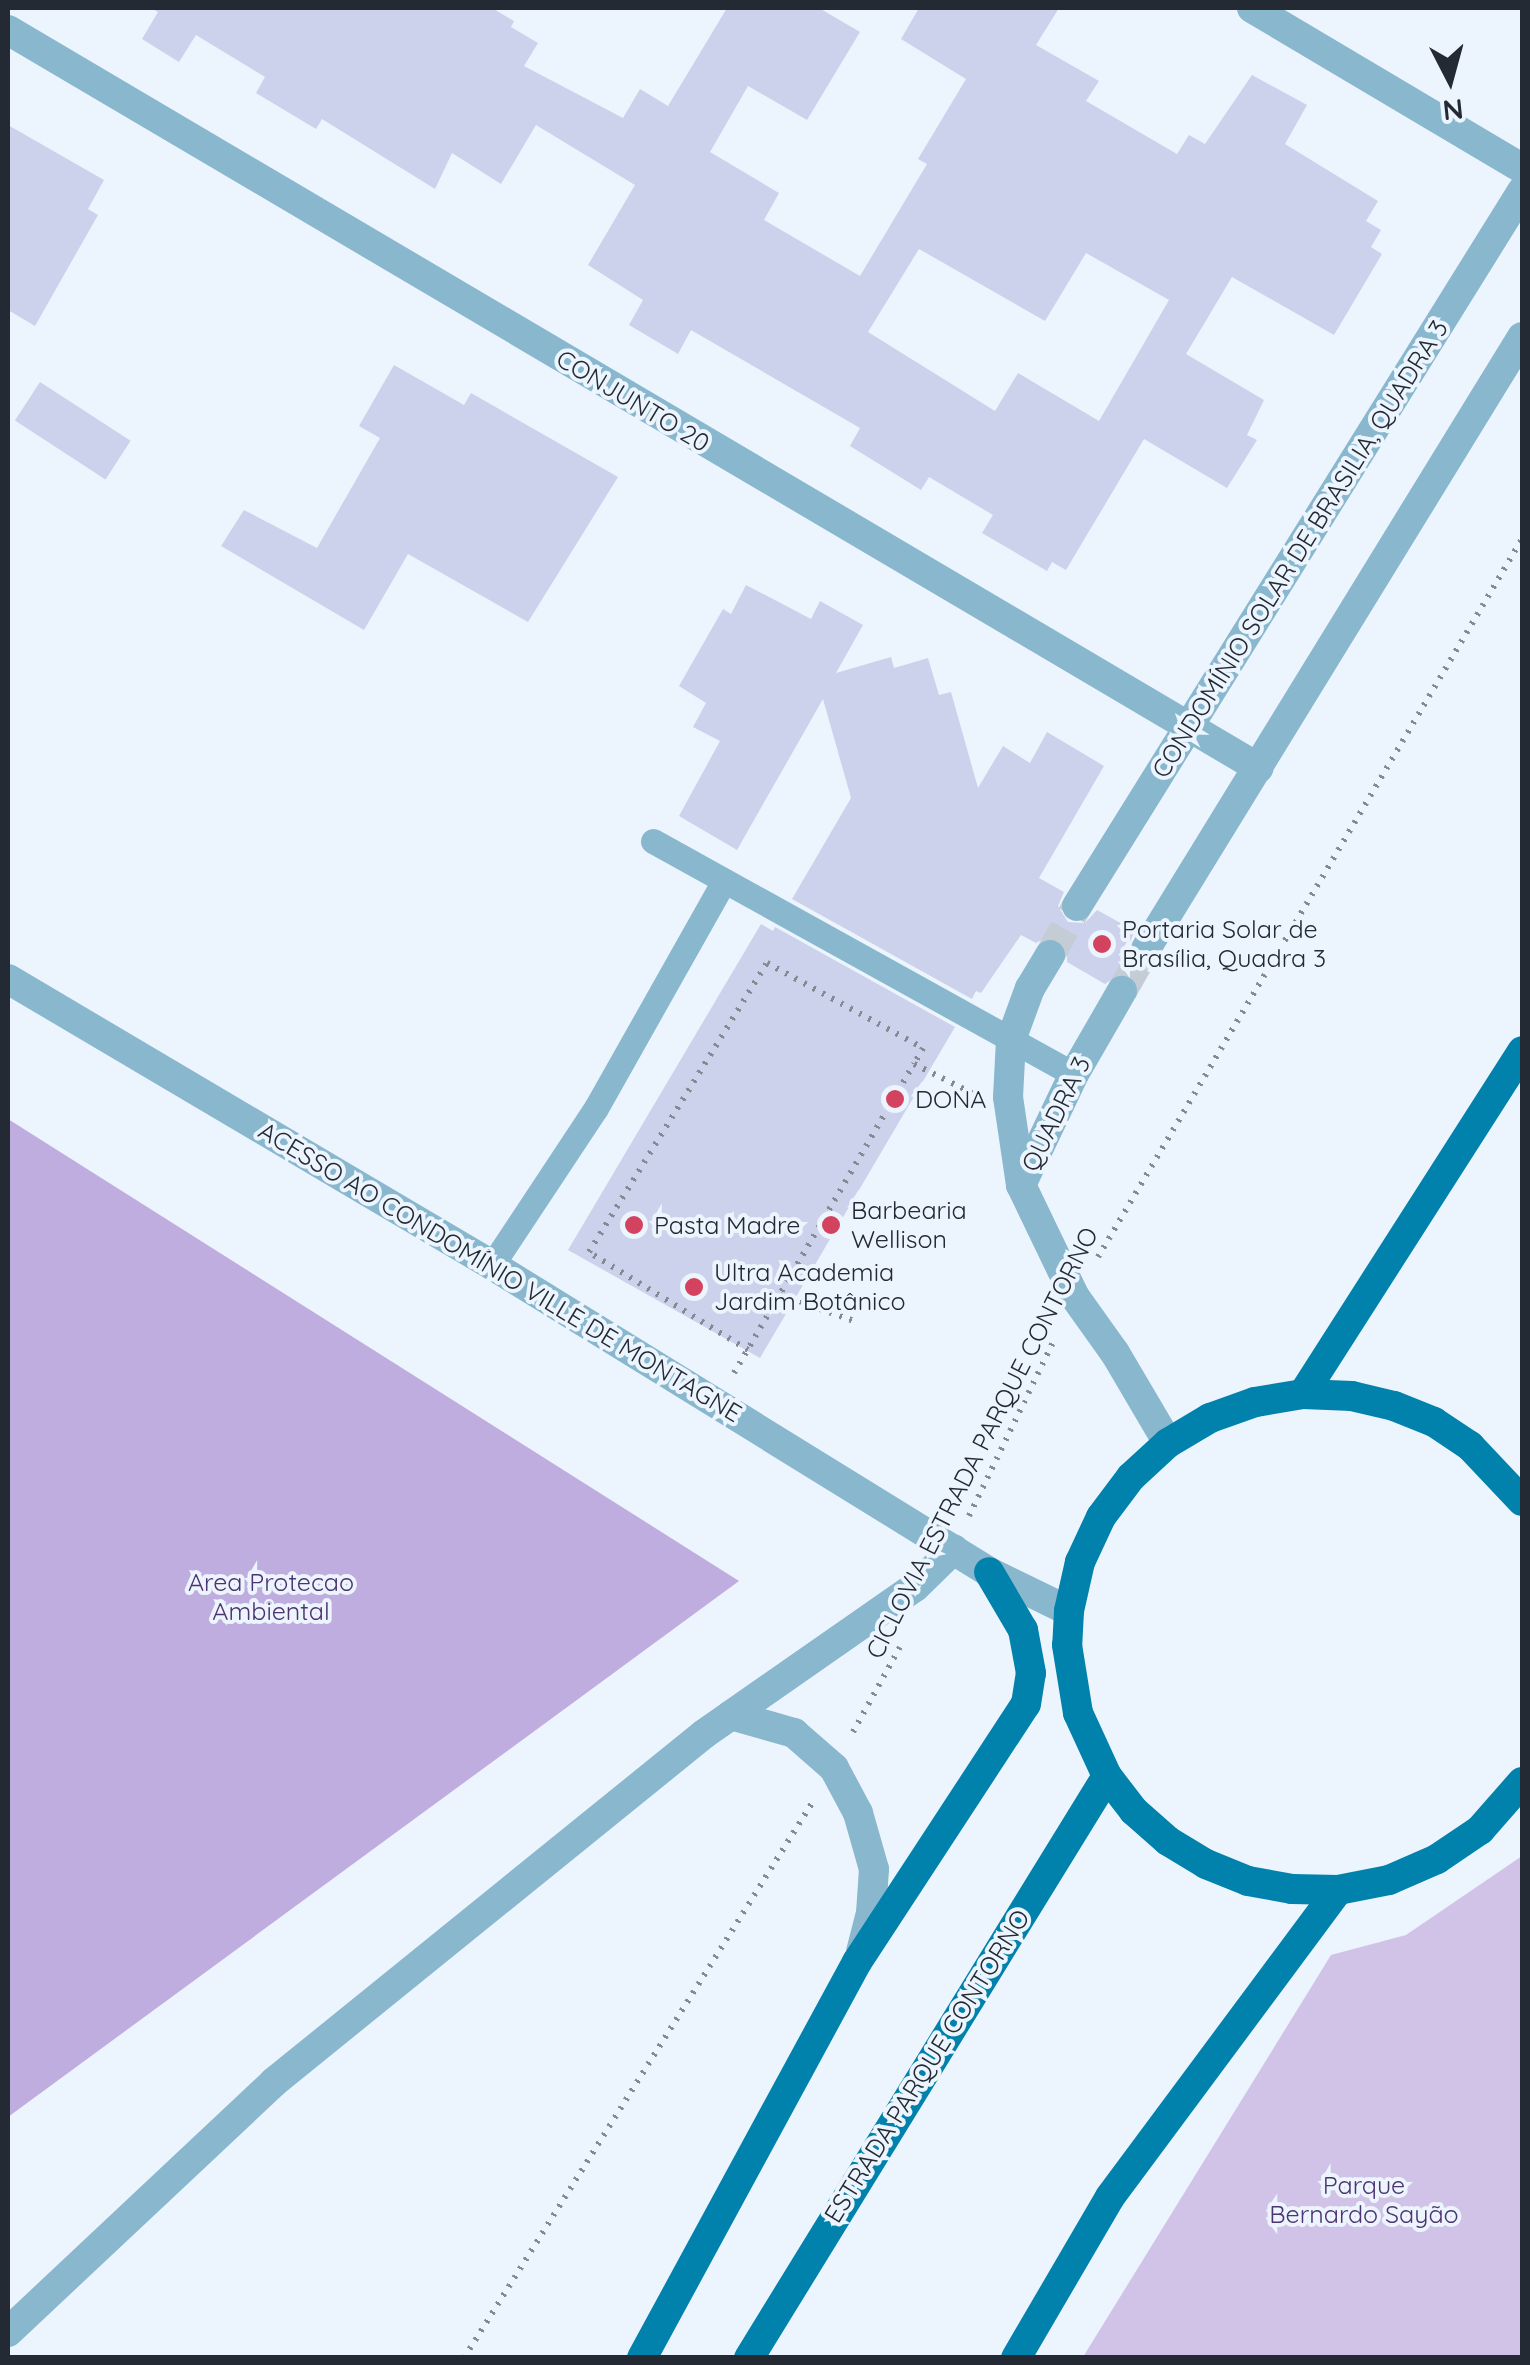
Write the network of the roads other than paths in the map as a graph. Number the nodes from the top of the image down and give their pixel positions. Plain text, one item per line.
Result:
1 (1252, 8) edge
2 (8, 30) edge
3 (1522, 168) edge
4 (1522, 191) edge
5 (1522, 337) edge
6 (1188, 729) junction
7 (1259, 768) junction
8 (652, 841) dead end
9 (724, 882) junction
10 (1077, 906) tunnel mouth
11 (1147, 947) tunnel mouth
12 (1050, 955) tunnel mouth
13 (8, 979) edge
14 (1122, 990) tunnel mouth
15 (1010, 1040) junction
16 (1522, 1051) edge
17 (1074, 1074) junction
18 (1021, 1185) junction
19 (492, 1265) junction
20 (1304, 1394) junction
21 (1168, 1443) junction
22 (1522, 1501) edge
23 (954, 1549) junction
24 (989, 1572) junction
25 (1069, 1611) junction
26 (731, 1715) junction
27 (1106, 1776) junction
28 (1522, 1782) edge
29 (1338, 1890) junction
30 (858, 1962) junction
31 (8, 2332) edge
32 (642, 2358) edge
33 (749, 2358) edge
34 (1016, 2358) edge

1 - 3 street
2 - 6 street, CONJUNTO 20
4 - 6 street, CONDOMÍNIO SOLAR DE BRASILIA, QUADRA 3
5 - 7 street
6 - 7 street, CONJUNTO 20
6 - 10 street, CONDOMÍNIO SOLAR DE BRASILIA, QUADRA 3
7 - 11 street
8 - 9 lane
9 - 15 lane
9 - 19 lane
12 - 15 street, QUADRA 3
13 - 19 street, ACESSO AO CONDOMÍNIO VILLE DE MONTAGNE
14 - 17 street, QUADRA 3
15 - 17 lane
15 - 18 street, QUADRA 3
16 - 20 main road
17 - 18 street, QUADRA 3
18 - 21 street
19 - 23 street, ACESSO AO CONDOMÍNIO VILLE DE MONTAGNE
20 - 21 main road
20 - 22 main road
21 - 25 main road
23 - 24 street, ACESSO AO CONDOMÍNIO VILLE DE MONTAGNE
23 - 26 street
24 - 25 street
24 - 30 main road
25 - 27 main road
26 - 30 street
26 - 31 street
27 - 29 main road
27 - 33 main road, ESTRADA PARQUE CONTORNO
28 - 29 main road
29 - 34 main road
30 - 32 main road

